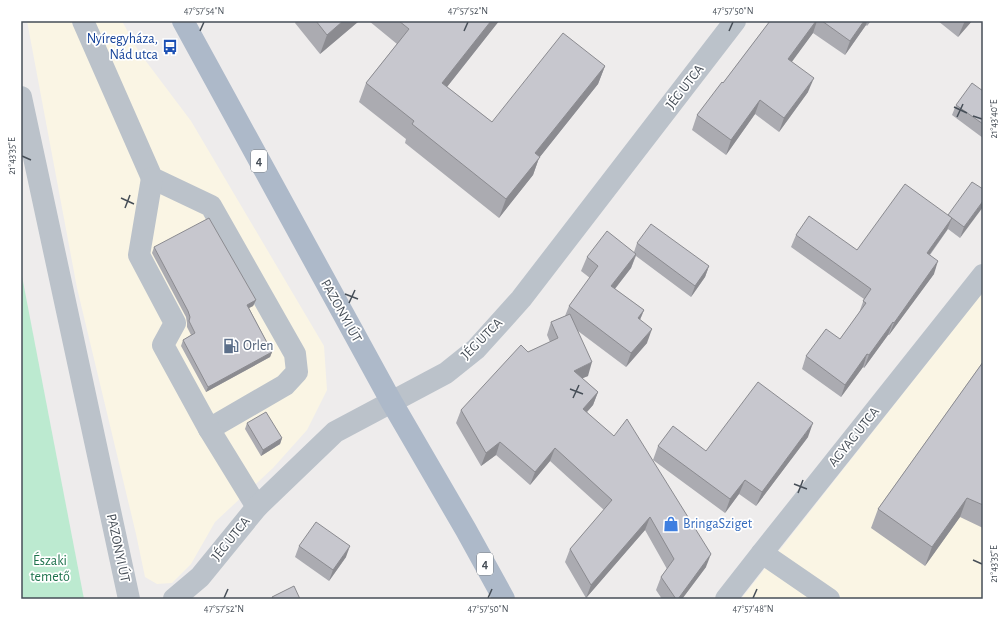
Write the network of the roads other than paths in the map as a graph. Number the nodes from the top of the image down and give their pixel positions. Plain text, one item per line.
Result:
1 (83, 21) edge
2 (183, 21) edge
3 (735, 21) edge
4 (21, 97) edge
5 (152, 178) junction
6 (983, 275) edge
7 (391, 401) junction
8 (209, 429) junction
9 (257, 507) junction
10 (762, 553) junction
11 (128, 599) edge
12 (174, 599) edge
13 (504, 599) edge
14 (726, 599) edge
15 (829, 599) edge

1 - 5 street
2 - 7 main road, PAZONYI ÚT / 4
3 - 7 street, JÉG UTCA
4 - 11 street, PAZONYI ÚT
5 - 8 street
5 - 8 street
6 - 10 street, AGYAG UTCA
7 - 9 street, JÉG UTCA
7 - 13 main road, PAZONYI ÚT / 4
8 - 9 street
9 - 12 street, JÉG UTCA
10 - 14 street, AGYAG UTCA
10 - 15 street

